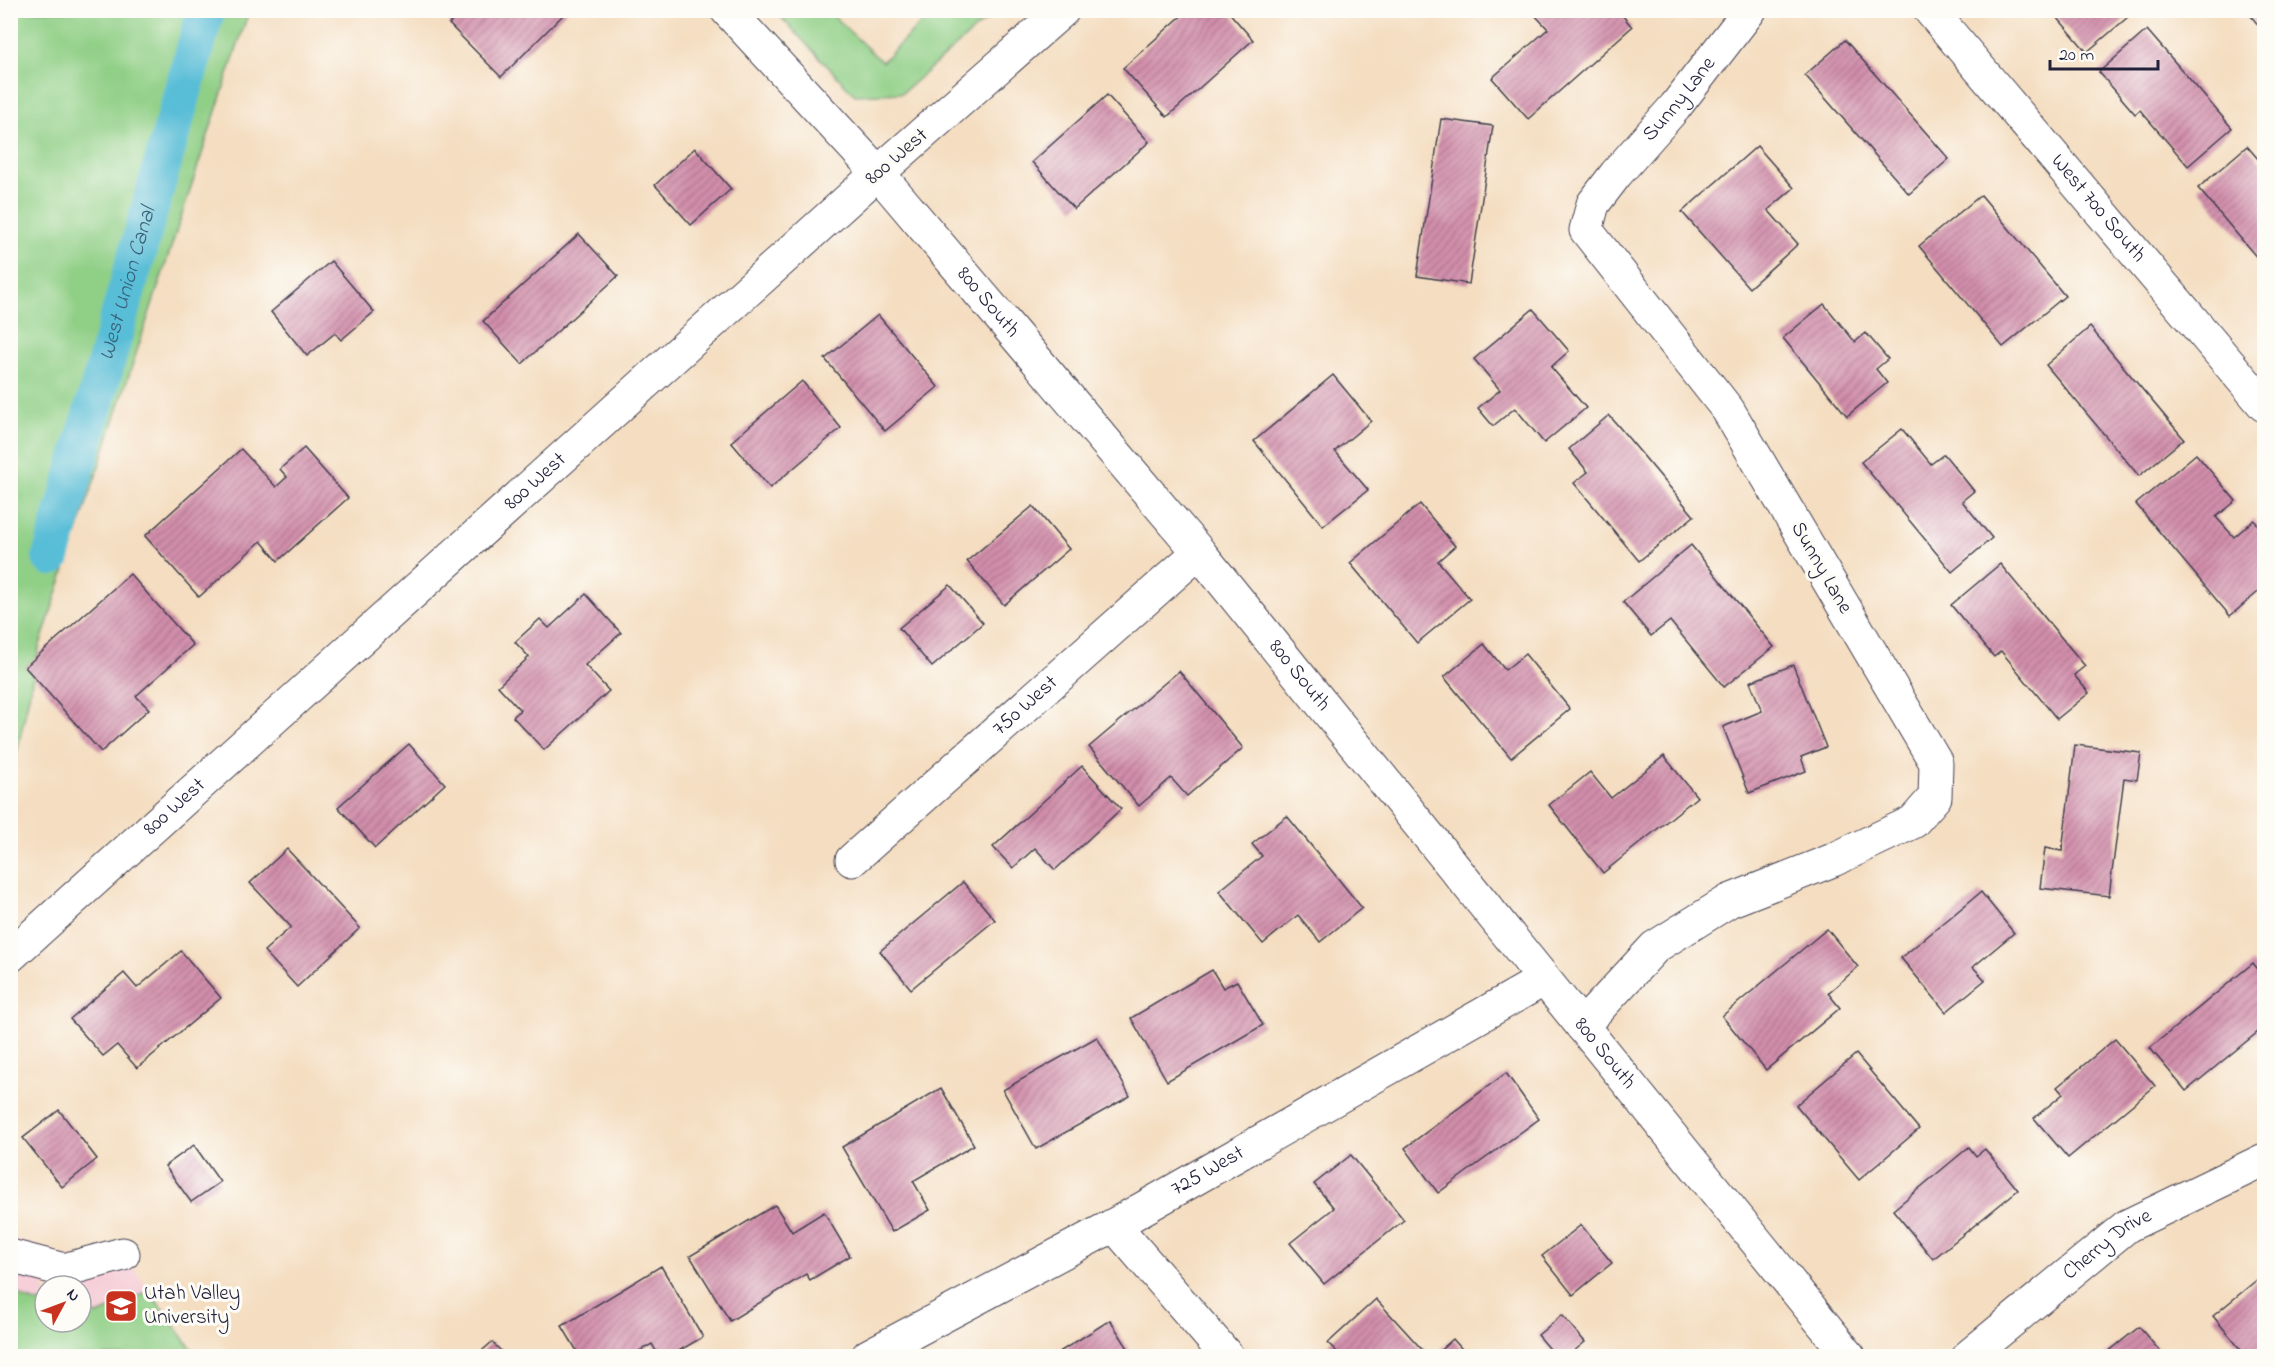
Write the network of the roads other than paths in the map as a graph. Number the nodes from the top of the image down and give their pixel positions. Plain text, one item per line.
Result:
1 (727, 10) edge
2 (1063, 10) edge
3 (1750, 10) edge
4 (1930, 10) edge
5 (878, 173) junction
6 (2265, 405) edge
7 (1199, 552) junction
8 (852, 861) dead end
9 (10, 956) edge
10 (1544, 980) junction
11 (1582, 1026) junction
12 (2265, 1160) edge
13 (1114, 1225) junction
14 (123, 1254) dead end
15 (10, 1256) edge
16 (868, 1356) edge
17 (1227, 1356) edge
18 (1849, 1356) edge
19 (1969, 1356) edge

1 - 5 street, 800 South
2 - 5 street, 800 West
3 - 11 street, Sunny Lane
4 - 6 street, West 700 South
5 - 7 street, 800 South
5 - 9 street, 800 West
7 - 8 street, 750 West
7 - 10 street, 800 South
10 - 11 street, 800 South
10 - 13 street, 725 West
11 - 18 street, 800 South
12 - 19 street, Cherry Drive
13 - 16 street, 725 West
13 - 17 street
14 - 15 street

